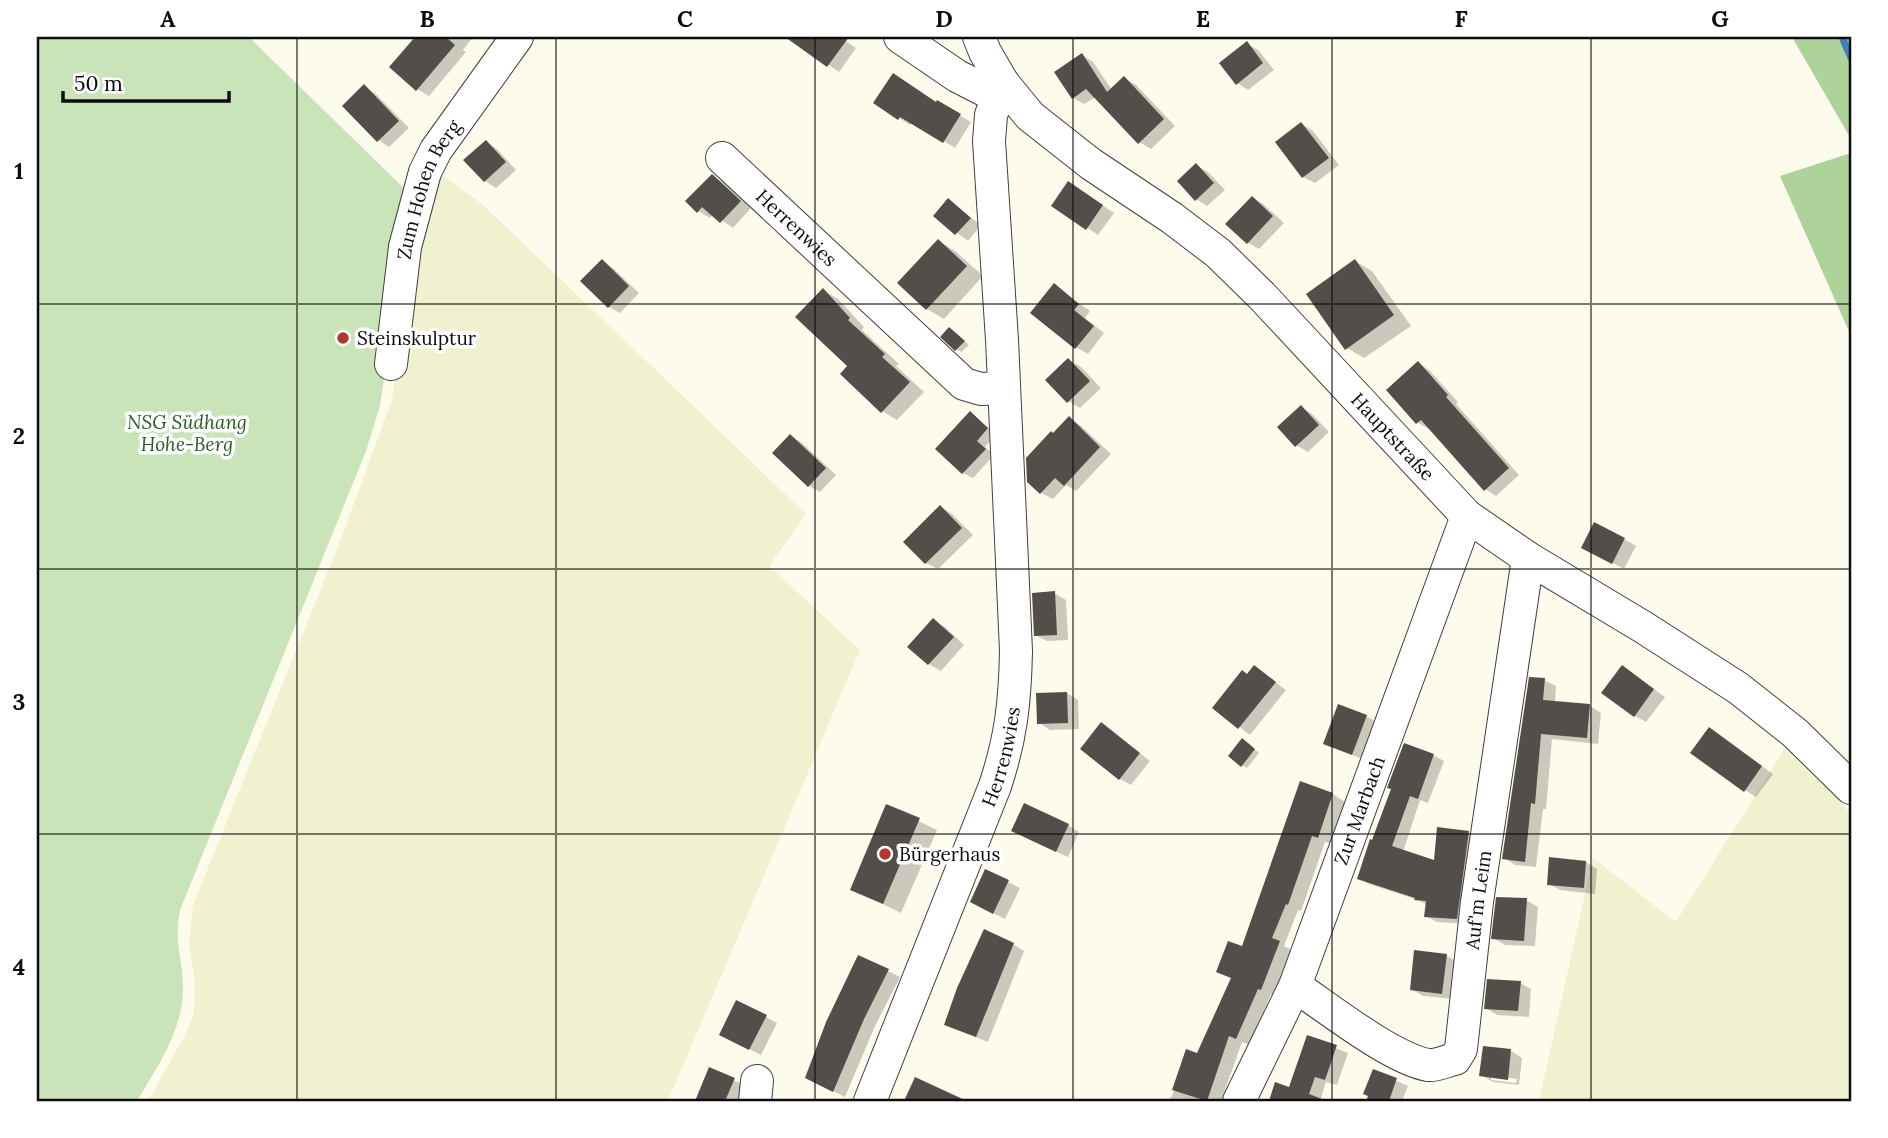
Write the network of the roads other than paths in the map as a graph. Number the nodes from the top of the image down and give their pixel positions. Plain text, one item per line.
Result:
1 (517, 37) edge
2 (979, 37) edge
3 (905, 38) edge
4 (1000, 90) junction
5 (722, 158) dead end
6 (391, 364) dead end
7 (1004, 388) junction
8 (1467, 516) junction
9 (1528, 558) junction
10 (1851, 788) edge
11 (1295, 986) junction
12 (870, 1101) edge
13 (1239, 1101) edge

1 - 6 street, Zum Hohen Berg
2 - 4 street, Hauptstraße
3 - 4 street
4 - 7 street, Herrenwies
4 - 8 street, Hauptstraße
5 - 7 street, Herrenwies
7 - 12 street, Herrenwies
8 - 9 street, Hauptstraße
8 - 11 street, Zur Marbach
9 - 10 street, Hauptstraße
9 - 11 street, Auf'm Leim
11 - 13 street, Zur Marbach

